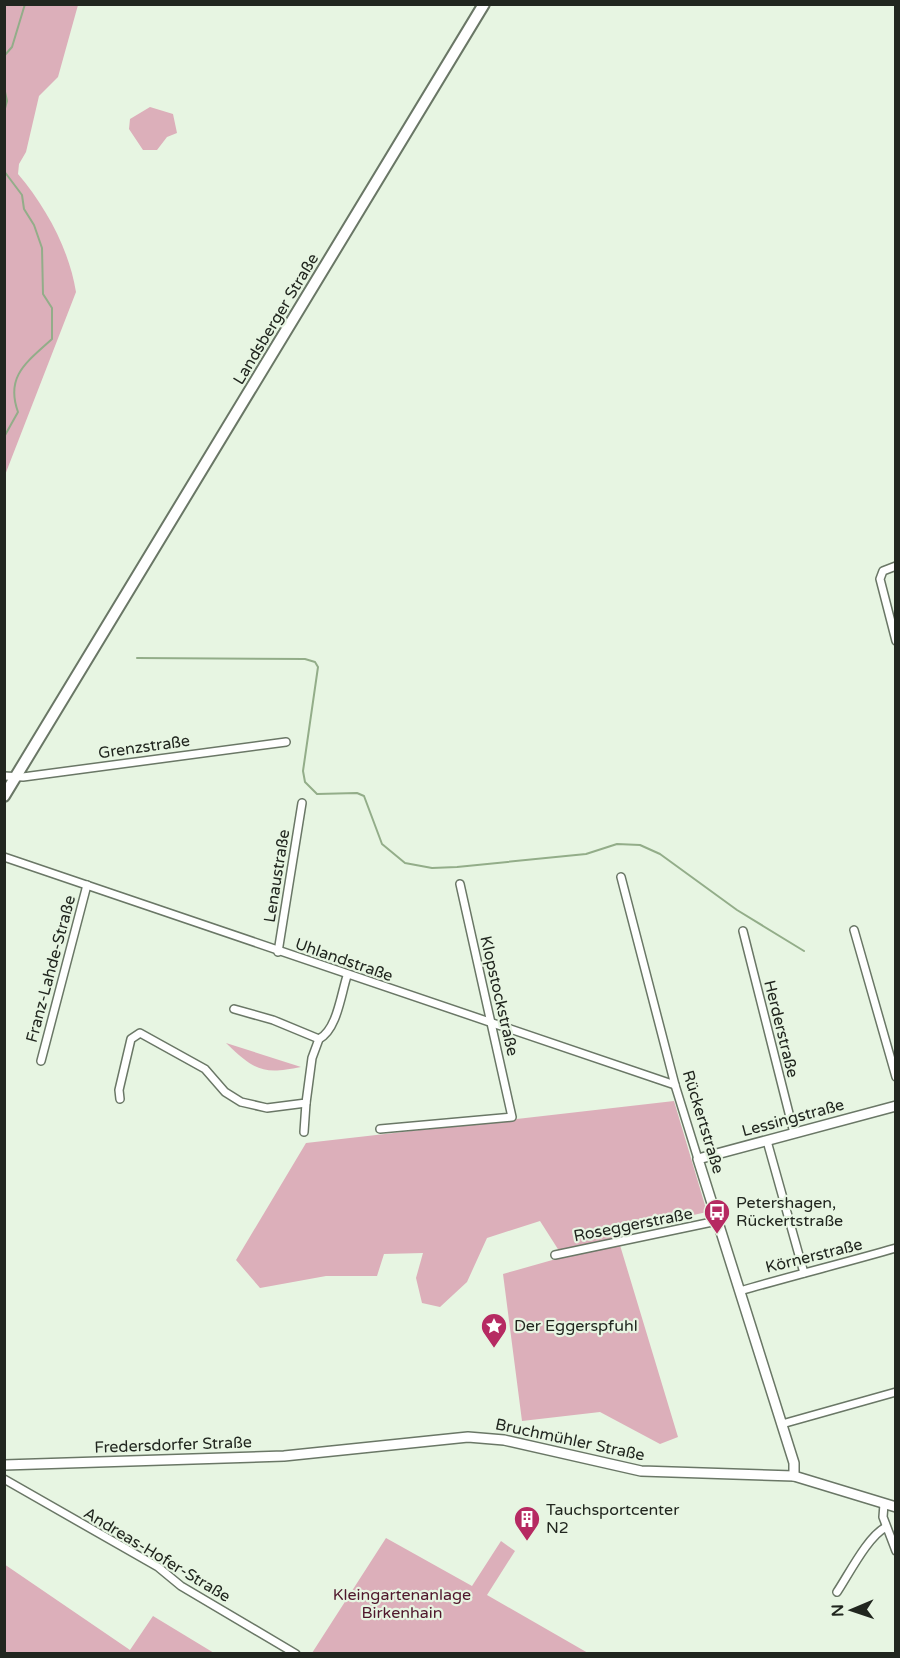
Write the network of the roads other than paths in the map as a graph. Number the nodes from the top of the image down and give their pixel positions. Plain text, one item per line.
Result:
1 (484, 4) edge
2 (896, 566) edge
3 (896, 641) edge
4 (286, 742) dead end
5 (10, 776) edge
6 (4, 796) edge
7 (302, 803) dead end
8 (4, 857) edge
9 (621, 877) dead end
10 (460, 884) dead end
11 (87, 885) junction
12 (854, 930) dead end
13 (743, 931) dead end
14 (278, 952) junction
15 (347, 976) junction
16 (234, 1009) dead end
17 (489, 1020) junction
18 (319, 1039) junction
19 (41, 1060) dead end
20 (896, 1077) edge
21 (675, 1085) junction
22 (120, 1099) dead end
23 (306, 1103) junction
24 (896, 1106) edge
25 (380, 1129) dead end
26 (304, 1132) dead end
27 (794, 1133) junction
28 (767, 1141) junction
29 (698, 1159) junction
30 (717, 1221) junction
31 (896, 1248) edge
32 (555, 1255) dead end
33 (804, 1273) junction
34 (740, 1291) junction
35 (896, 1392) edge
36 (782, 1424) junction
37 (343, 1450) joint
38 (4, 1465) edge
39 (794, 1476) junction
40 (4, 1479) edge
41 (884, 1504) junction
42 (896, 1507) edge
43 (886, 1527) junction
44 (896, 1551) edge
45 (837, 1592) dead end
46 (296, 1653) edge

1 - 5 main road, Landsberger Straße
2 - 3 street
4 - 5 street, Grenzstraße
5 - 6 main road, Landsberger Straße
7 - 14 street, Lenaustraße
8 - 11 street, Uhlandstraße
9 - 21 street, Rückertstraße
10 - 17 street, Klopstockstraße
11 - 14 street, Uhlandstraße
11 - 19 street, Franz-Lahde-Straße
12 - 20 street
13 - 27 street, Herderstraße
14 - 15 street, Uhlandstraße
15 - 17 street, Uhlandstraße
15 - 18 street
16 - 18 street
17 - 21 street, Uhlandstraße
17 - 25 street, Klopstockstraße
18 - 23 street
21 - 29 street, Rückertstraße
22 - 23 street
23 - 26 street
24 - 27 street, Lessingstraße
27 - 28 street, Lessingstraße
28 - 29 street, Lessingstraße
28 - 33 street
29 - 30 street, Rückertstraße
30 - 32 street, Roseggerstraße
30 - 34 street, Rückertstraße
31 - 33 street, Körnerstraße
33 - 34 street, Körnerstraße
34 - 36 street, Rückertstraße
35 - 36 street
36 - 39 street, Rückertstraße
37 - 38 street, Fredersdorfer Straße
37 - 39 street, Bruchmühler Straße
39 - 41 street, Bruchmühler Straße
40 - 46 street, Andreas-Hofer-Straße
41 - 42 street, Bruchmühler Straße
41 - 43 street
43 - 44 street
43 - 45 street

